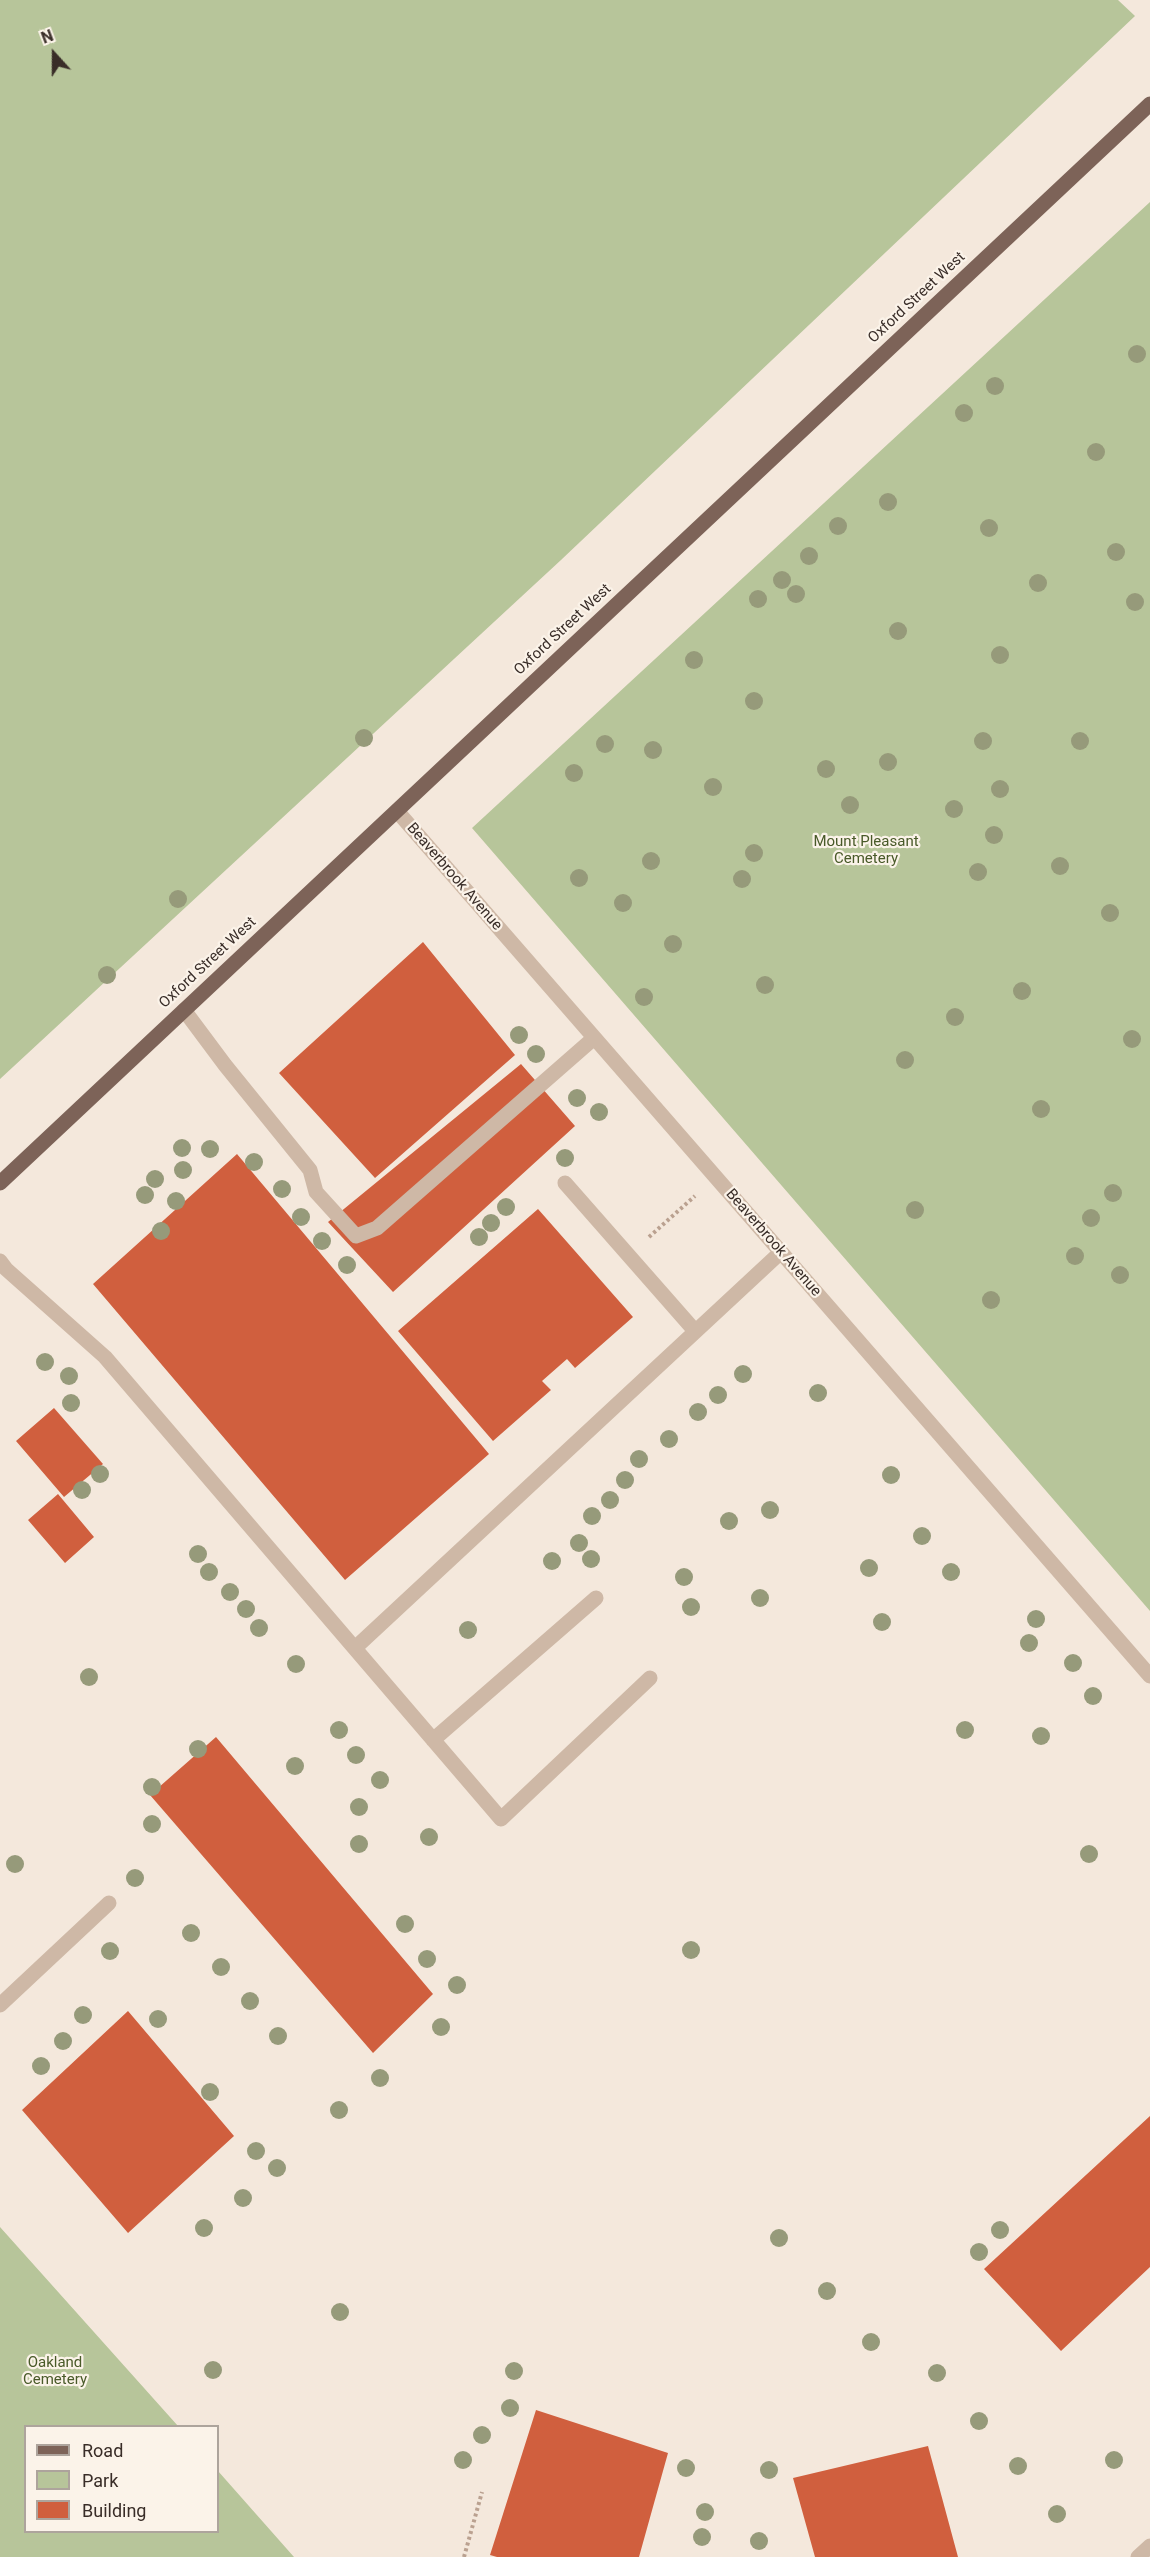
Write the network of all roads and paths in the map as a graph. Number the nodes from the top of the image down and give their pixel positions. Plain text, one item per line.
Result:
1 (1150, 104) edge
2 (397, 811) junction
3 (184, 1010) junction
4 (594, 1038) junction
5 (0, 1183) edge
6 (565, 1183) dead end
7 (699, 1192) dead end
8 (781, 1252) junction
9 (629, 1256) junction
10 (0, 1261) edge
11 (695, 1331) junction
12 (596, 1598) dead end
13 (355, 1648) junction
14 (1150, 1676) edge
15 (650, 1678) dead end
16 (433, 1740) junction
17 (110, 1903) dead end
18 (0, 2005) edge
19 (482, 2492) dead end
20 (1150, 2546) edge
21 (464, 2557) edge
22 (1138, 2557) edge

1 - 2 main road, Oxford Street West
2 - 3 main road, Oxford Street West
2 - 4 street, Beaverbrook Avenue
3 - 4 street
3 - 5 main road, Oxford Street West
4 - 8 street, Beaverbrook Avenue
6 - 9 street
7 - 9 path
8 - 11 street
8 - 14 street, Beaverbrook Avenue
9 - 11 street
10 - 13 street
11 - 13 street
12 - 16 street
13 - 16 street
15 - 16 street
17 - 18 street
19 - 21 path
20 - 22 street

